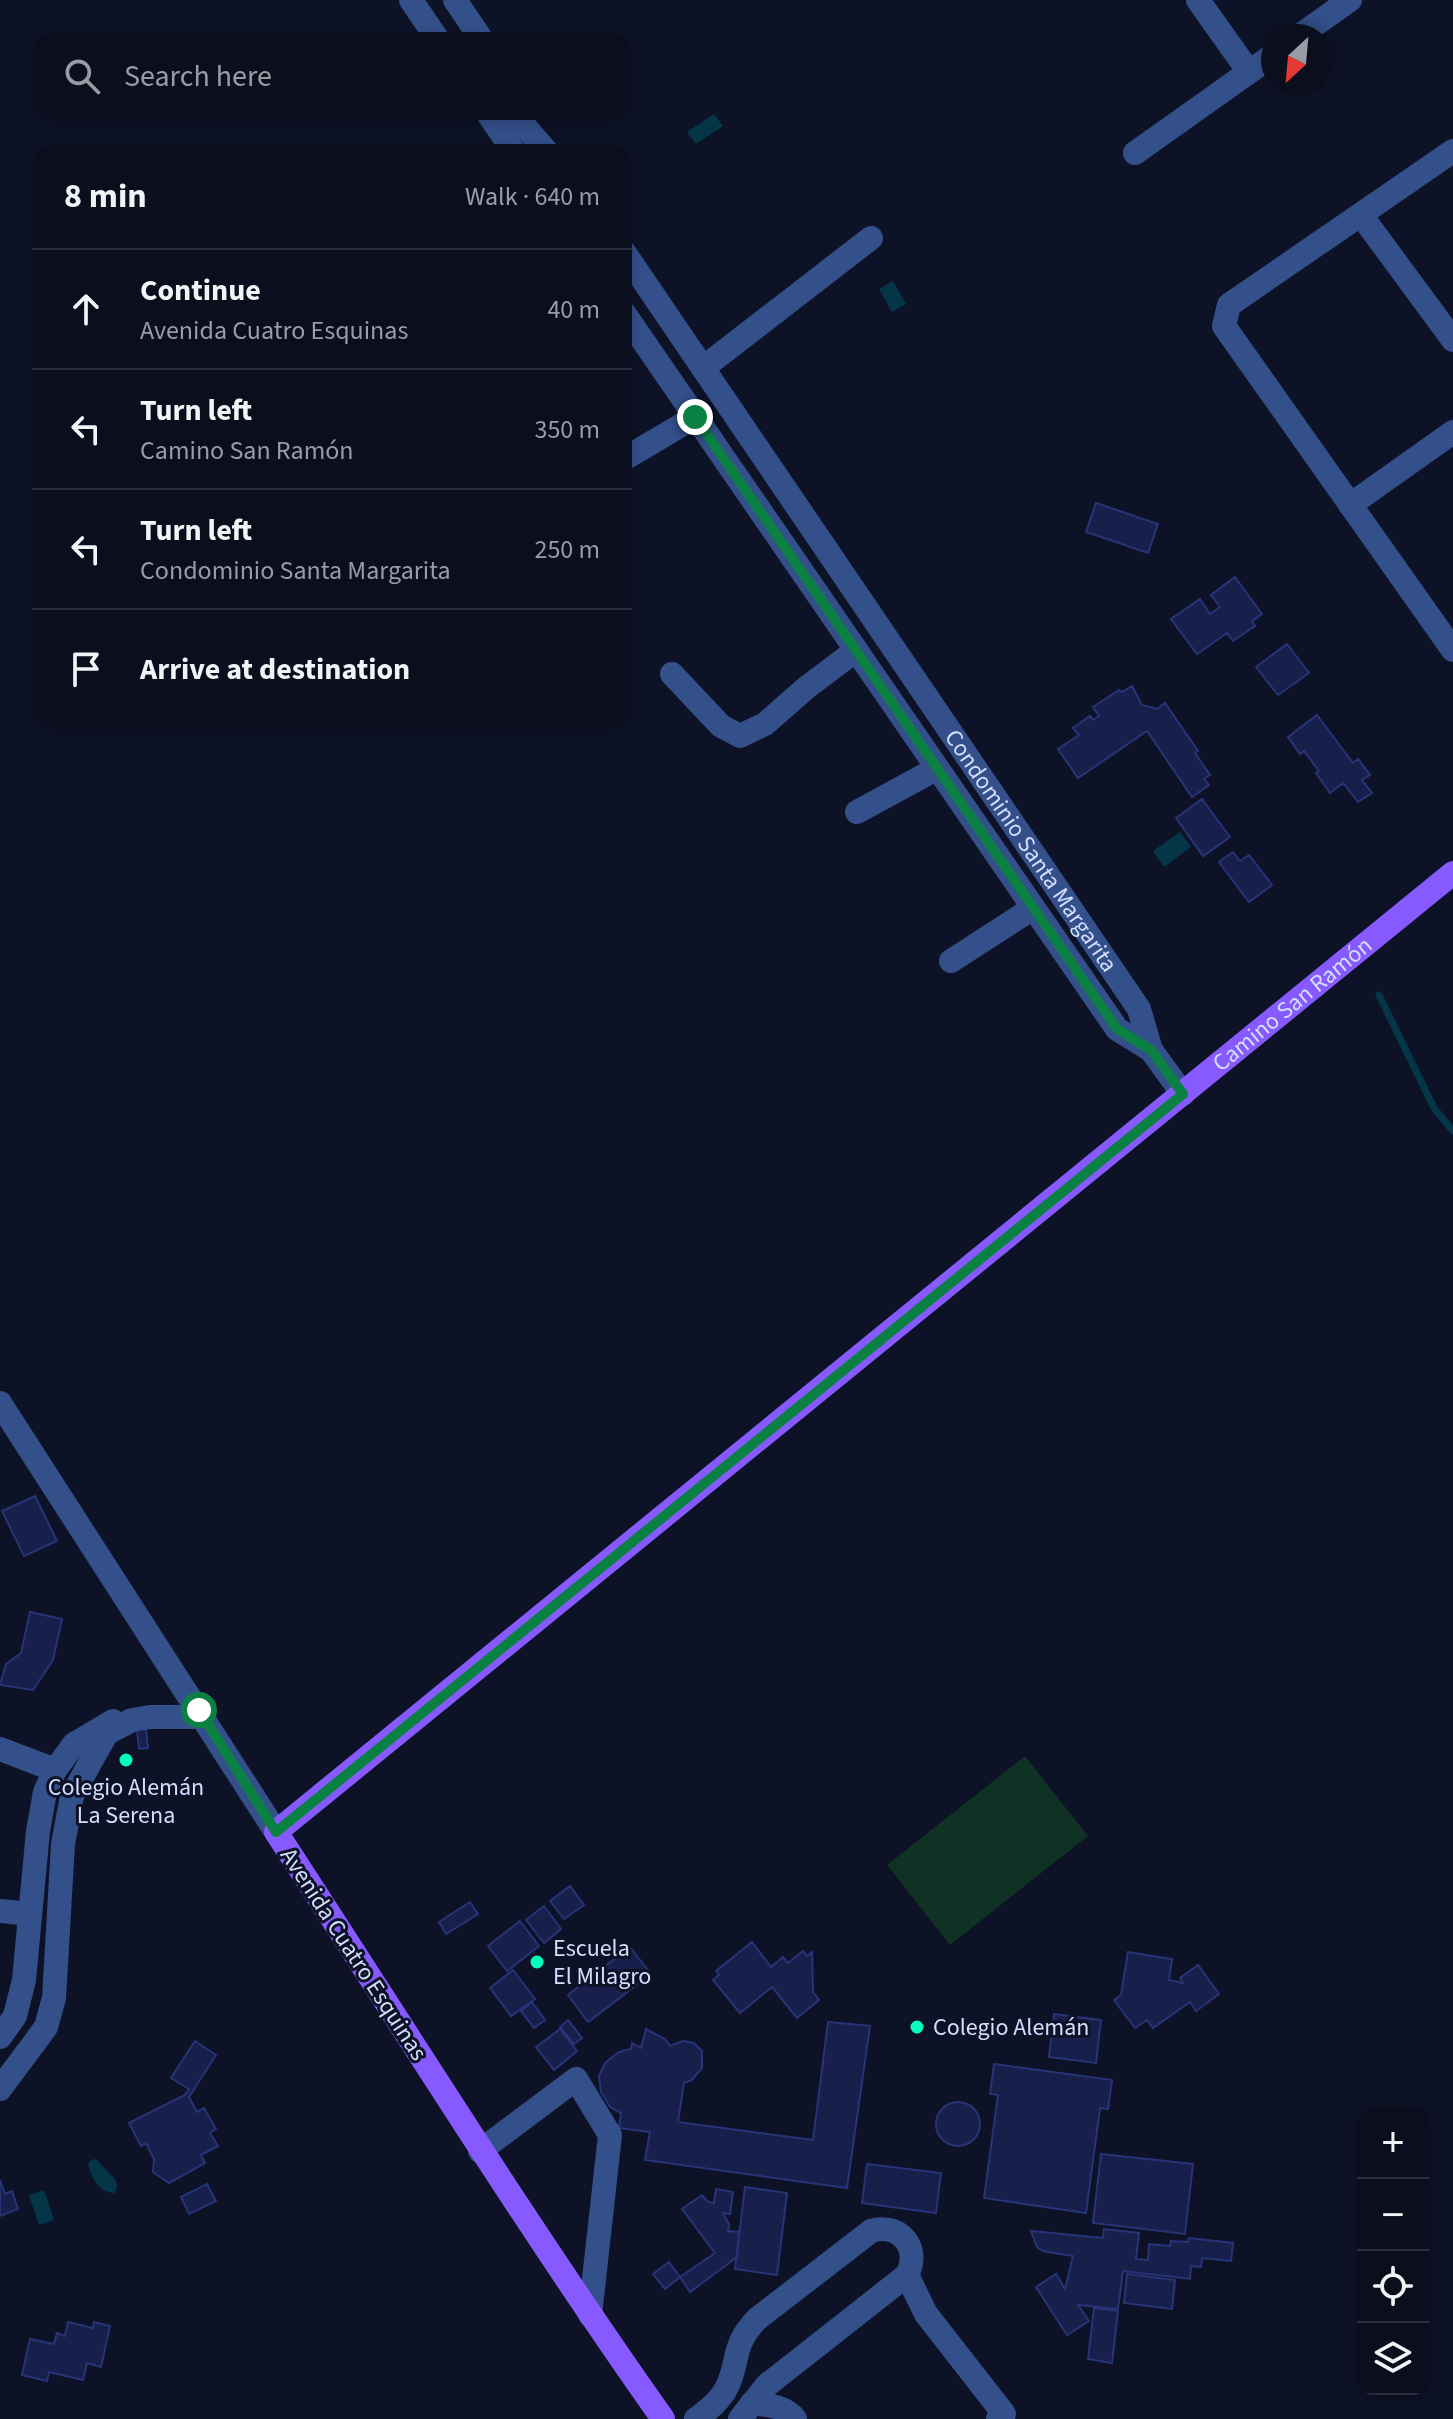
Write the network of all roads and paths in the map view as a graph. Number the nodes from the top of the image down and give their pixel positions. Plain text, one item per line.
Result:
1 (411, 0) edge
2 (455, 0) edge
3 (1198, 0) edge
4 (1350, 0) edge
5 (1316, 24) edge
6 (433, 32) edge
7 (477, 32) edge
8 (1261, 64) edge
9 (1249, 72) junction
10 (492, 120) edge
11 (519, 120) edge
12 (509, 144) edge
13 (540, 144) edge
14 (1453, 151) edge
15 (1135, 153) dead end
16 (1361, 215) junction
17 (871, 238) dead end
18 (632, 264) edge
19 (632, 325) edge
20 (1453, 340) edge
21 (697, 358) junction
22 (662, 369) junction
23 (695, 417) junction
24 (1453, 432) edge
25 (632, 454) edge
26 (1350, 505) junction
27 (1453, 650) edge
28 (855, 651) junction
29 (900, 656) junction
30 (672, 674) dead end
31 (871, 674) junction
32 (936, 769) junction
33 (857, 812) dead end
34 (1453, 873) edge
35 (1033, 908) junction
36 (951, 961) dead end
37 (1151, 1050) junction
38 (1183, 1094) junction
39 (0, 1403) edge
40 (201, 1713) junction
41 (0, 1749) edge
42 (55, 1770) junction
43 (276, 1832) junction
44 (0, 1911) edge
45 (30, 1914) junction
46 (0, 2037) edge
47 (0, 2089) edge
48 (480, 2151) junction
49 (907, 2275) junction
50 (590, 2315) junction
51 (746, 2411) edge
52 (663, 2419) edge
53 (696, 2419) edge
54 (795, 2419) edge
55 (998, 2419) edge

1 - 6 street
2 - 7 street
3 - 9 street
4 - 5 street
8 - 9 street
9 - 15 street
10 - 12 street
11 - 13 street
14 - 16 street
16 - 20 street
16 - 26 street
17 - 21 street
18 - 21 street, Condominio Santa Margarita
19 - 22 street, Condominio Santa Margarita
21 - 22 street
21 - 29 street, Condominio Santa Margarita
22 - 23 street, Condominio Santa Margarita
23 - 25 street
23 - 28 street, Condominio Santa Margarita
24 - 26 street
26 - 27 street
28 - 30 street
28 - 31 street, Condominio Santa Margarita
29 - 31 street
29 - 37 street, Condominio Santa Margarita
31 - 32 street, Condominio Santa Margarita
32 - 33 street
32 - 35 street, Condominio Santa Margarita
34 - 38 main road, Camino San Ramón
35 - 36 street
35 - 37 street, Condominio Santa Margarita
37 - 38 street, Condominio Santa Margarita
38 - 43 main road, Camino San Ramón
39 - 40 street, Avenida Cuatro Esquinas
40 - 42 street
40 - 43 street, Avenida Cuatro Esquinas
40 - 47 street
41 - 42 street
42 - 45 street
43 - 48 main road, Avenida Cuatro Esquinas
44 - 45 street
45 - 46 street
48 - 50 main road, Avenida Cuatro Esquinas
48 - 50 street
49 - 51 street
49 - 53 street
49 - 55 street
50 - 52 main road, Avenida Cuatro Esquinas
51 - 54 street

